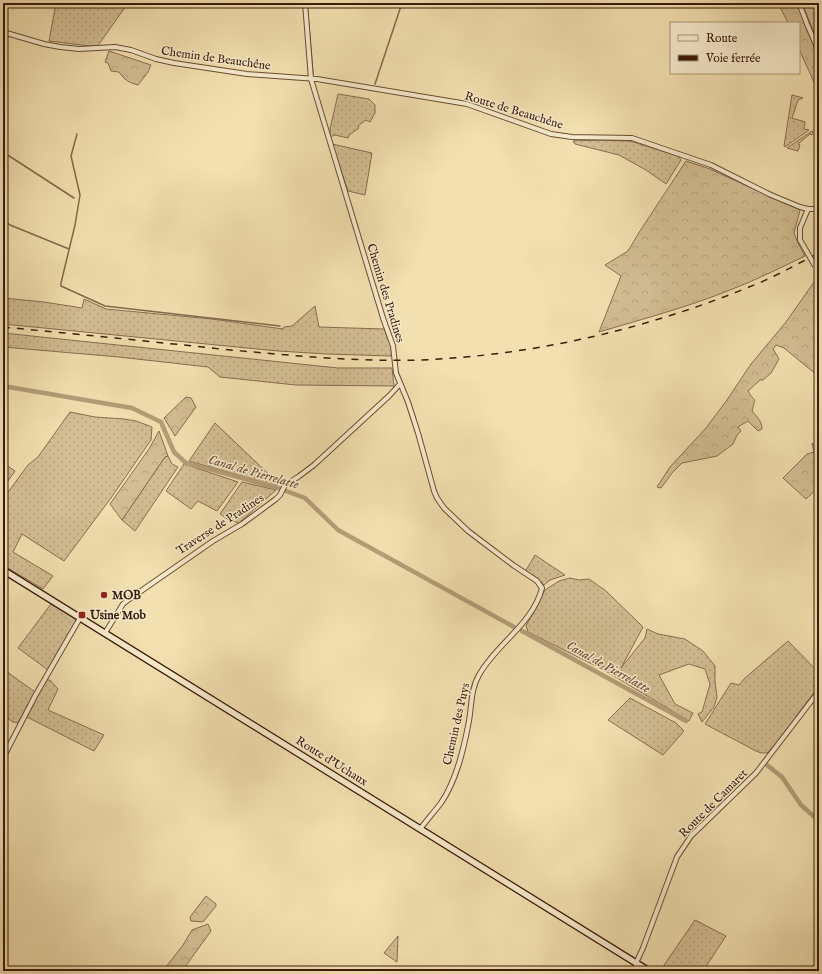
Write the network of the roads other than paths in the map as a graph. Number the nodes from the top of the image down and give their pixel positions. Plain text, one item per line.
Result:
1 (305, 3) edge
2 (800, 3) edge
3 (3, 32) edge
4 (819, 52) edge
5 (311, 79) junction
6 (819, 208) edge
7 (808, 209) junction
8 (819, 270) edge
9 (400, 384) junction
10 (3, 570) edge
11 (542, 588) joint
12 (80, 618) junction
13 (105, 633) junction
14 (819, 691) edge
15 (3, 758) edge
16 (420, 829) junction
17 (637, 964) junction
18 (633, 971) edge
19 (648, 971) edge

1 - 5 street, Chemin des Pradines
2 - 4 street
3 - 5 street, Chemin de Beauchêne
5 - 7 street, Route de Beauchêne
5 - 9 street, Chemin des Pradines
6 - 7 street, Route de Beauchêne
7 - 8 street, bridge
9 - 11 street, Chemin des Pradines
9 - 13 street, Traverse de Pradines
10 - 12 main road, Route d'Uchaux
11 - 16 street, Chemin des Puys
12 - 13 main road, Route d'Uchaux
12 - 15 street
13 - 16 main road, Route d'Uchaux
14 - 17 street, Route de Camaret
16 - 17 main road, Route d'Uchaux
17 - 18 street, Route de Camaret
17 - 19 main road, Route d'Uchaux

